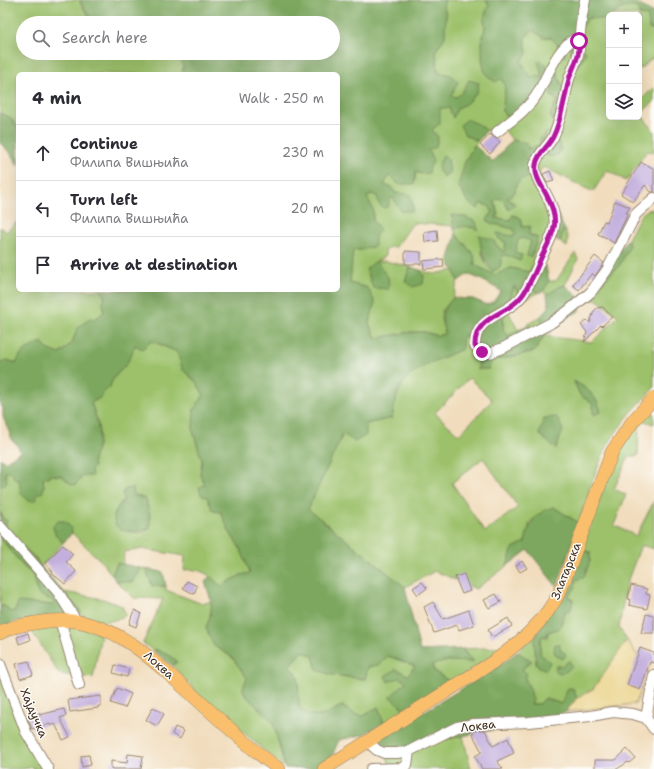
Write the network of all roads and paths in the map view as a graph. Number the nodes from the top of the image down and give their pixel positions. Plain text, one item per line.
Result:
1 (585, 0) edge
2 (579, 41) junction
3 (497, 132) dead end
4 (654, 198) edge
5 (654, 398) edge
6 (0, 526) edge
7 (60, 620) junction
8 (78, 622) junction
9 (0, 633) edge
10 (0, 664) edge
11 (654, 675) edge
12 (79, 685) dead end
13 (646, 718) junction
14 (654, 729) edge
15 (368, 742) junction
16 (409, 751) junction
17 (48, 769) edge
18 (279, 769) edge
19 (324, 769) edge
20 (371, 769) edge

1 - 2 street
2 - 3 street
2 - 4 street
5 - 15 main road, Златарска
6 - 8 street
7 - 8 main road, Локва
7 - 9 main road, Локва
7 - 12 street
8 - 18 main road, Локва
10 - 17 street, Хајдучка
11 - 13 street
13 - 14 street
13 - 16 street, Локва
15 - 16 street, Локва
15 - 19 main road
16 - 20 street

